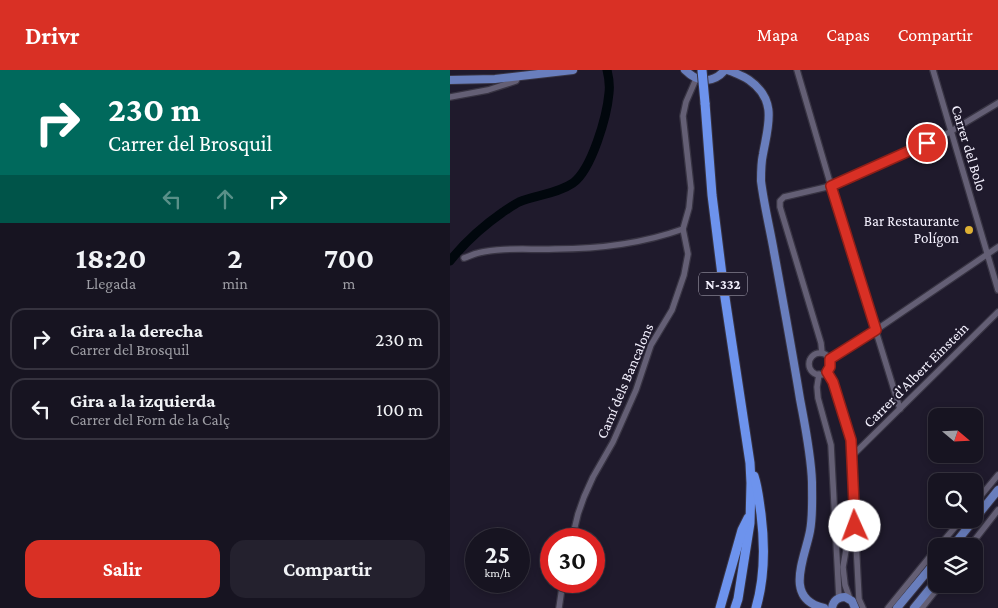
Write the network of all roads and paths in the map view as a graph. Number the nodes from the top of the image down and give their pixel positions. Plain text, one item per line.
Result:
1 (572, 70) edge
2 (685, 70) edge
3 (702, 70) edge
4 (727, 70) edge
5 (797, 70) edge
6 (933, 70) edge
7 (518, 76) junction
8 (696, 79) junction
9 (450, 80) edge
10 (450, 97) edge
11 (998, 103) edge
12 (951, 131) junction
13 (831, 186) junction
14 (683, 230) junction
15 (998, 248) edge
16 (988, 254) junction
17 (464, 258) dead end
18 (998, 290) edge
19 (998, 312) edge
20 (876, 330) junction
21 (822, 353) junction
22 (830, 359) junction
23 (827, 372) junction
24 (818, 374) junction
25 (900, 409) junction
26 (852, 456) junction
27 (750, 464) junction
28 (998, 475) edge
29 (998, 490) edge
30 (983, 493) edge
31 (998, 510) edge
32 (750, 514) junction
33 (575, 528) edge
34 (954, 528) edge
35 (853, 534) junction
36 (963, 534) junction
37 (946, 538) edge
38 (959, 538) edge
39 (961, 538) edge
40 (976, 538) edge
41 (928, 559) edge
42 (928, 571) edge
43 (928, 577) edge
44 (928, 591) edge
45 (561, 593) edge
46 (934, 593) edge
47 (850, 599) junction
48 (835, 603) edge
49 (559, 608) edge
50 (720, 608) edge
51 (735, 608) edge
52 (756, 608) edge
53 (823, 608) edge
54 (855, 608) edge
55 (863, 608) edge
56 (888, 608) edge
57 (897, 608) edge
58 (903, 608) edge
59 (914, 608) edge
60 (922, 608) edge

1 - 7 main road
2 - 8 main road
3 - 27 highway, N-332, bridge
4 - 8 main road
4 - 53 main road
5 - 13 street
6 - 12 street, Carrer del Bolo
7 - 9 main road
7 - 10 street
8 - 14 street
11 - 12 street
12 - 13 street
12 - 16 street, Carrer del Bolo
13 - 20 street
13 - 21 street
14 - 17 street
14 - 33 street, Camí dels Bancalons
15 - 16 street
16 - 18 street, Carrer del Bolo
16 - 20 street
19 - 25 street, Carrer d'Albert Einstein
20 - 22 street
20 - 25 street
21 - 22 street
21 - 24 street
22 - 23 street
23 - 24 street
23 - 26 street
24 - 48 street
25 - 26 street, Carrer d'Albert Einstein
26 - 35 street
27 - 32 highway, N-332
27 - 52 highway
28 - 30 street
29 - 36 main road
31 - 40 street
32 - 50 highway
32 - 51 highway, N-332
34 - 37 street
35 - 47 street
35 - 55 street
36 - 38 main road
36 - 39 main road
41 - 56 street
42 - 57 main road
43 - 58 main road
44 - 59 main road
45 - 49 street
46 - 60 street
47 - 48 main road
47 - 54 main road
48 - 53 main road

